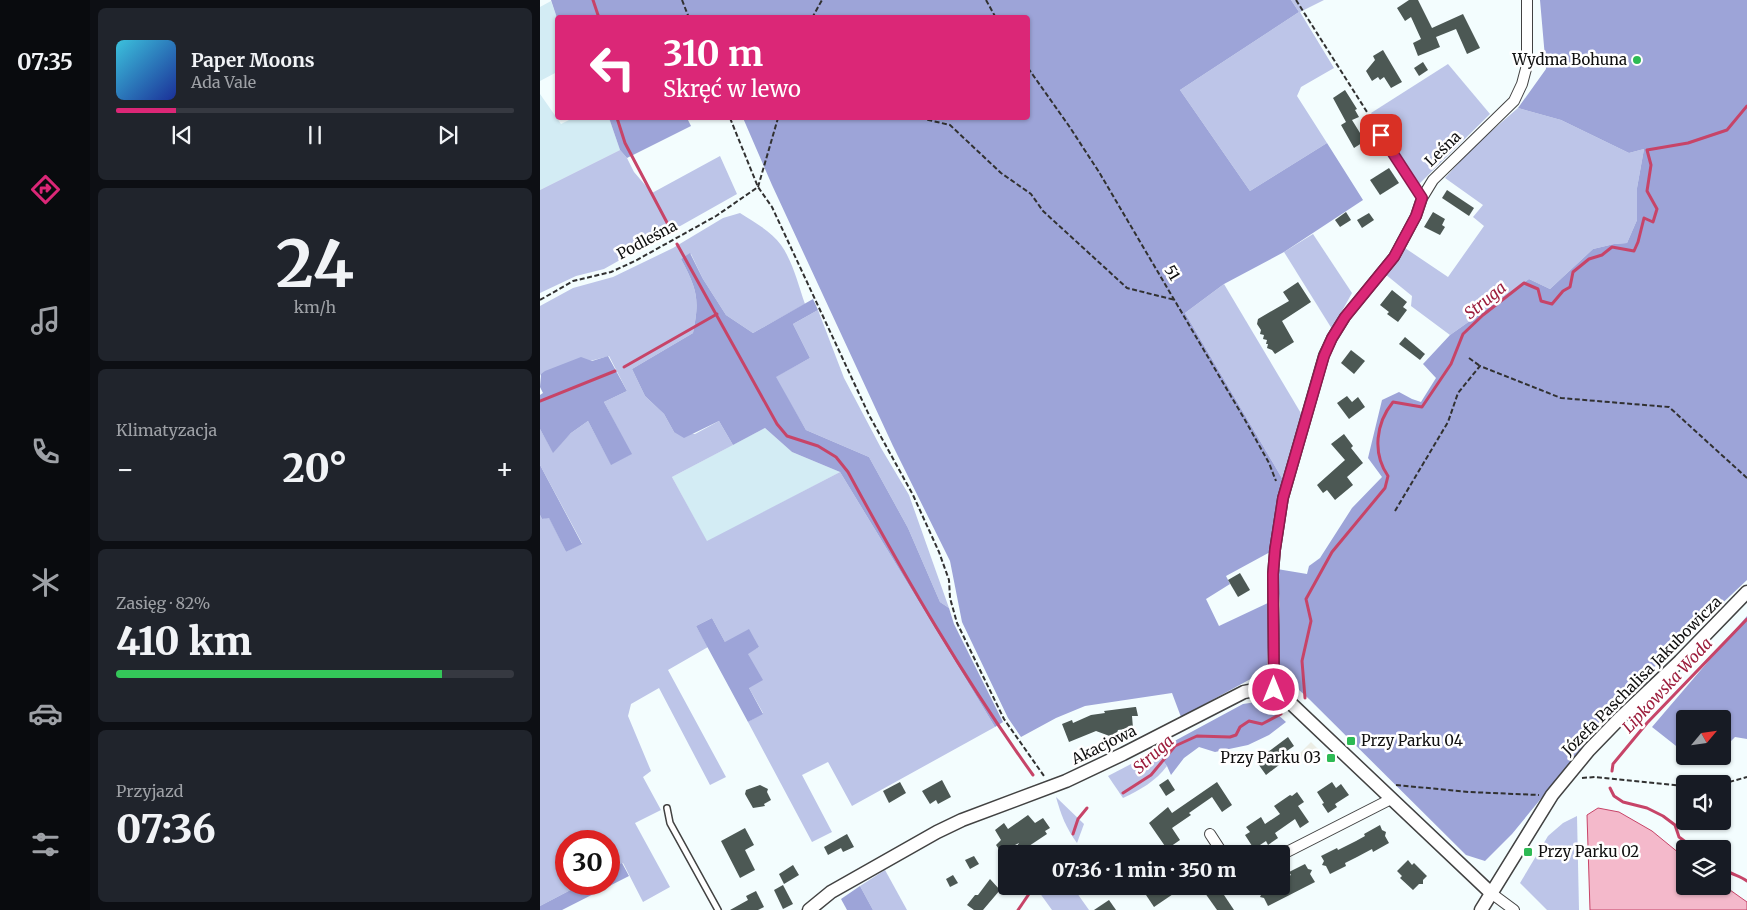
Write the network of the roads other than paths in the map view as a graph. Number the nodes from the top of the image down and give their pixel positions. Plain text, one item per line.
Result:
1 (1526, 0) edge
2 (1371, 119) road end
3 (1422, 198) junction
4 (1747, 592) edge
5 (1274, 690) junction
6 (1388, 796) junction
7 (667, 808) dead end
8 (1210, 834) dead end
9 (1217, 845) edge
10 (1290, 850) edge
11 (1492, 894) junction
12 (718, 910) edge
13 (809, 910) edge
14 (1481, 910) edge
15 (1514, 910) edge

1 - 3 street, Leśna
2 - 3 lane
3 - 5 street, Leśna
4 - 11 street, Józefa Paschalisa Jakubowicza
5 - 6 street
5 - 13 street, Akacjowa
6 - 10 street
6 - 11 street
7 - 12 lane
8 - 9 street
11 - 14 street, Józefa Paschalisa Jakubowicza
11 - 15 street

